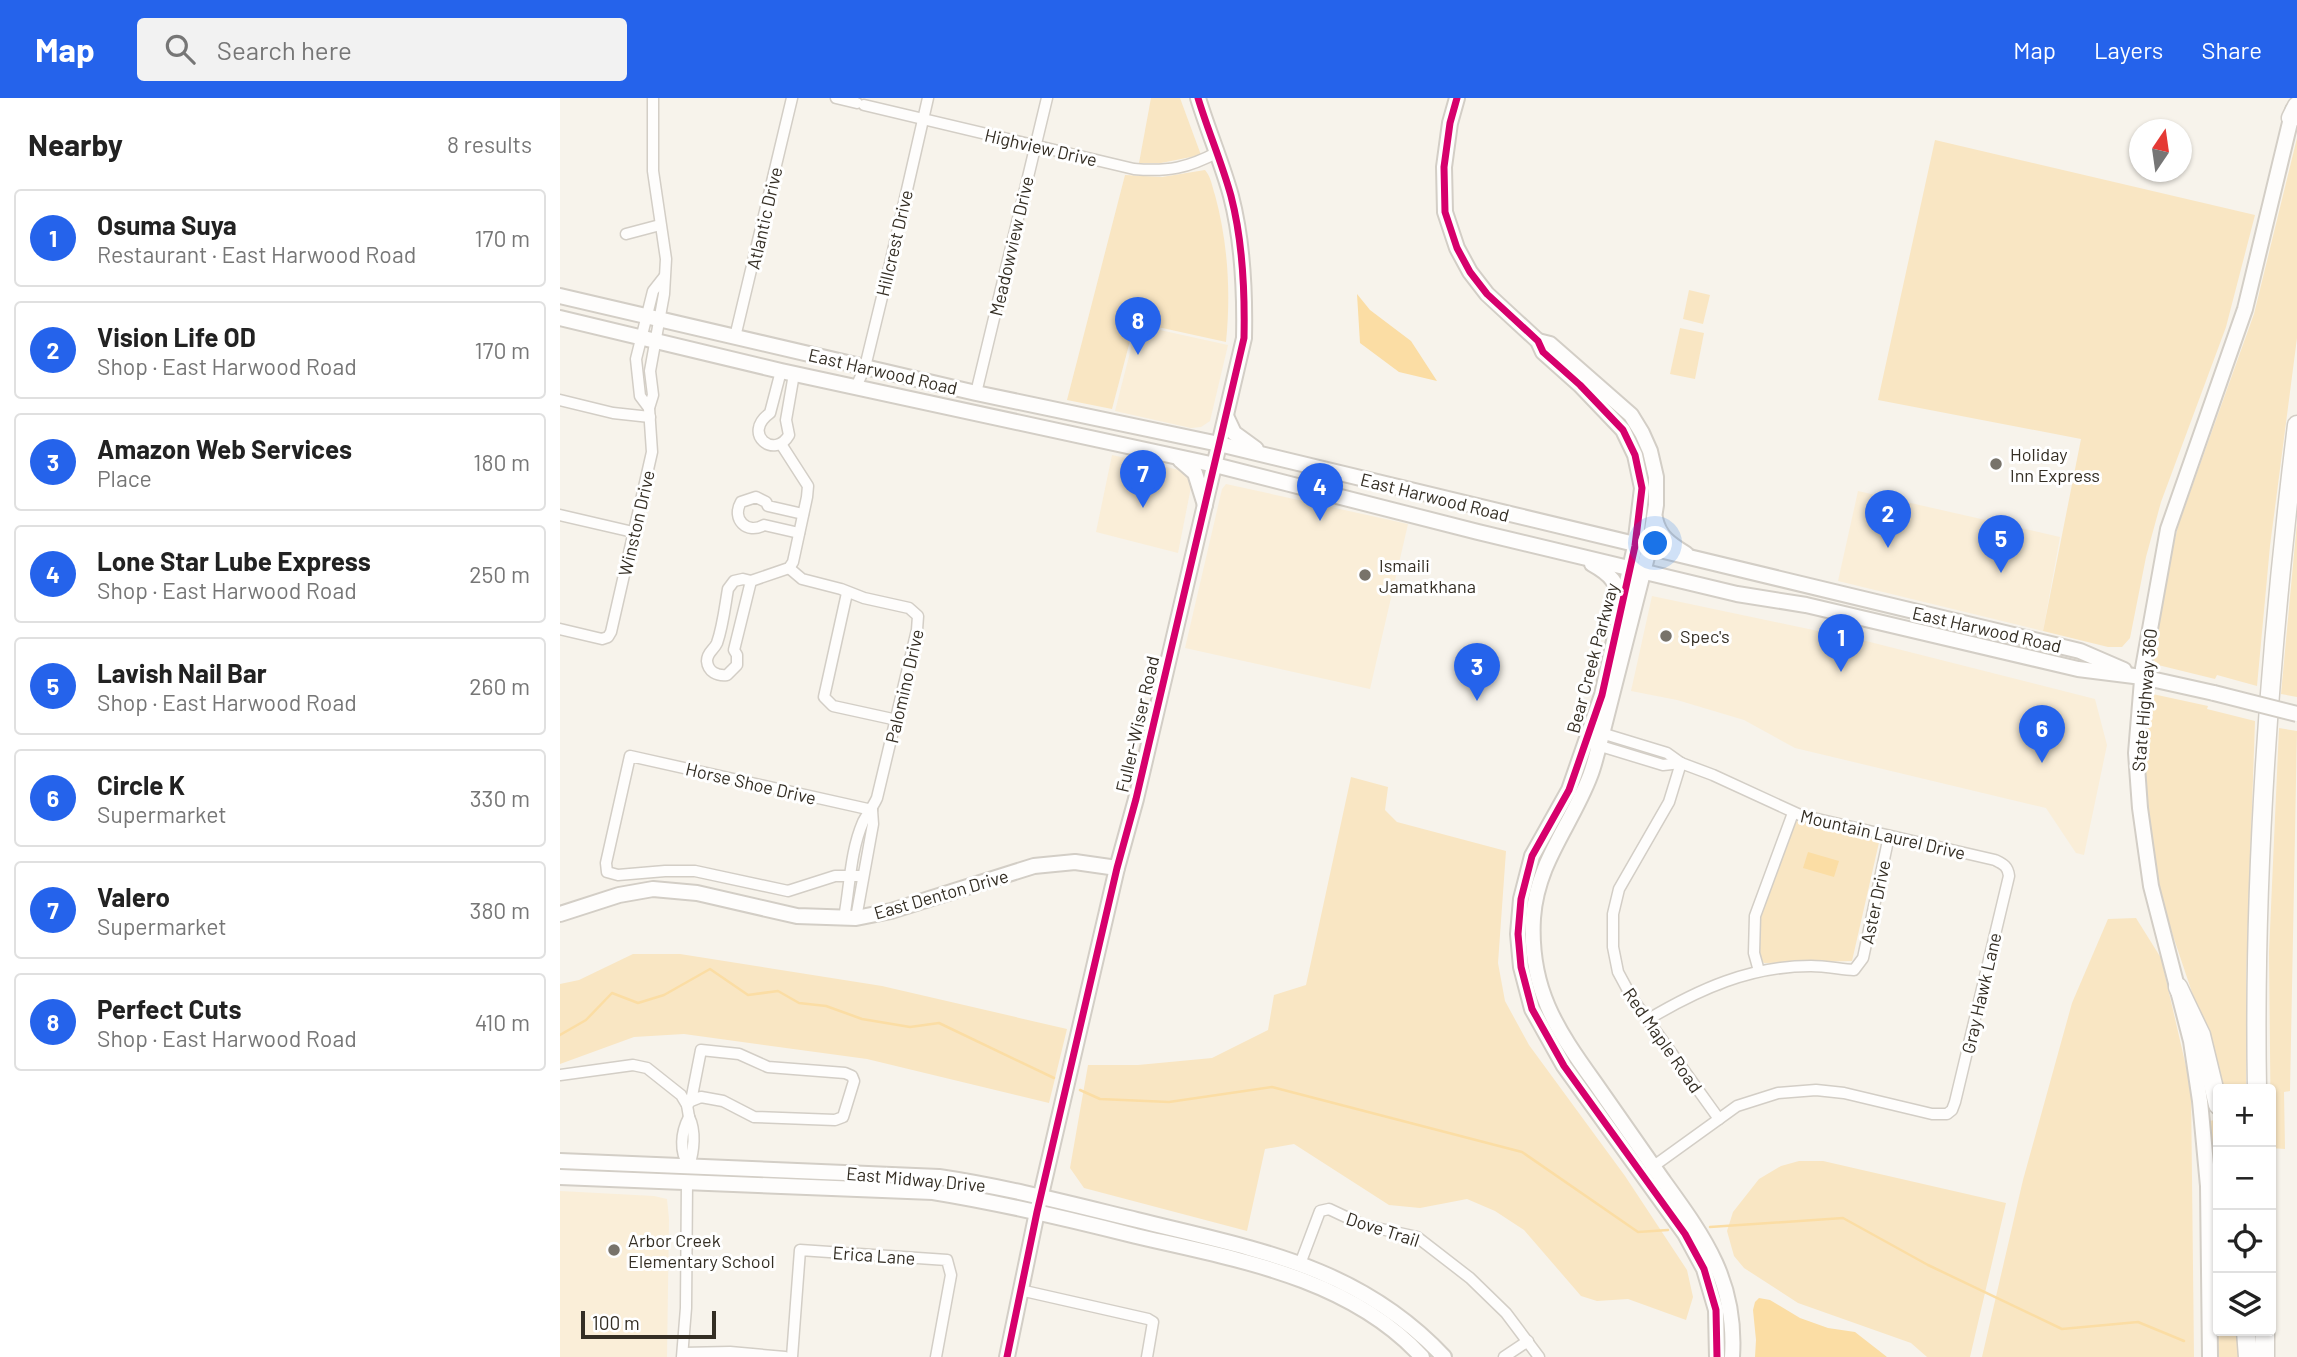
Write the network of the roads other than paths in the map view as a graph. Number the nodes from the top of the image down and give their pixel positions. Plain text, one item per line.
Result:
1 (653, 98) edge
2 (792, 98) edge
3 (836, 98) edge
4 (928, 98) edge
5 (1046, 98) edge
6 (1198, 98) edge
7 (1457, 98) edge
8 (2296, 98) edge
9 (2294, 112) edge
10 (923, 119) junction
11 (1035, 145) junction
12 (1217, 152) junction
13 (660, 225) junction
14 (626, 233) dead end
15 (560, 296) edge
16 (560, 318) edge
17 (653, 318) junction
18 (736, 337) junction
19 (648, 338) junction
20 (1538, 341) junction
21 (865, 367) junction
22 (787, 372) junction
23 (856, 387) junction
24 (976, 393) junction
25 (560, 400) edge
26 (650, 413) junction
27 (1226, 416) junction
28 (2297, 425) edge
29 (781, 443) junction
30 (1219, 444) junction
31 (1266, 456) junction
32 (1176, 457) junction
33 (1214, 465) junction
34 (1360, 479) junction
35 (1354, 499) junction
36 (1205, 506) junction
37 (803, 514) junction
38 (560, 515) edge
39 (1655, 518) junction
40 (633, 532) junction
41 (799, 533) junction
42 (1642, 548) junction
43 (1554, 550) junction
44 (1696, 561) junction
45 (789, 568) junction
46 (1637, 570) junction
47 (751, 582) junction
48 (847, 593) junction
49 (1622, 610) junction
50 (1906, 610) junction
51 (1903, 628) junction
52 (560, 629) edge
53 (2142, 677) junction
54 (2297, 714) edge
55 (897, 720) junction
56 (1595, 737) junction
57 (1682, 763) junction
58 (872, 810) junction
59 (1793, 813) junction
60 (1889, 836) junction
61 (1117, 868) junction
62 (2008, 869) joint
63 (849, 874) junction
64 (862, 876) junction
65 (560, 914) edge
66 (850, 918) junction
67 (1759, 971) junction
68 (2178, 987) junction
69 (1647, 1020) junction
70 (560, 1075) edge
71 (2213, 1084) edge
72 (2258, 1084) edge
73 (689, 1103) junction
74 (1719, 1119) junction
75 (560, 1161) edge
76 (689, 1166) junction
77 (1654, 1166) junction
78 (560, 1177) edge
79 (687, 1182) junction
80 (1041, 1197) junction
81 (1037, 1212) junction
82 (1300, 1264) junction
83 (1020, 1290) junction
84 (2246, 1336) edge
85 (2265, 1336) edge
86 (1528, 1341) junction
87 (682, 1355) edge
88 (785, 1357) edge
89 (792, 1357) edge
90 (936, 1357) edge
91 (1007, 1357) edge
92 (1147, 1357) edge
93 (1422, 1357) edge
94 (1444, 1357) edge
95 (1504, 1357) edge
96 (1539, 1357) edge
97 (1717, 1357) edge
98 (1732, 1357) edge
99 (2210, 1357) edge
100 (2248, 1357) edge
101 (2265, 1357) edge

1 - 13 street, Winston Drive
2 - 18 street, Atlantic Drive
3 - 10 street, Highview Drive
4 - 10 street, Hillcrest Drive
5 - 11 street, Meadowview Drive
6 - 12 main road, Fuller-Wiser Road
7 - 20 main road, Bear Creek Parkway
8 - 9 main road, State Highway 360
9 - 53 main road, State Highway 360
10 - 11 street, Highview Drive
10 - 21 street, Hillcrest Drive
11 - 12 street, Highview Drive
11 - 24 street, Meadowview Drive
12 - 27 main road, Fuller-Wiser Road
13 - 14 street
13 - 17 street, Winston Drive
15 - 17 main road, East Harwood Road
16 - 19 main road, East Harwood Road
17 - 18 main road, East Harwood Road
17 - 19 street, Winston Drive
18 - 21 main road, East Harwood Road
19 - 22 main road, East Harwood Road
19 - 26 street, Winston Drive
20 - 39 main road, Bear Creek Parkway
20 - 42 main road, Bear Creek Parkway
21 - 23 street, Hillcrest Drive
21 - 24 main road, East Harwood Road
22 - 23 main road, East Harwood Road
22 - 29 street
22 - 29 street
23 - 32 main road, East Harwood Road
24 - 30 main road, East Harwood Road
25 - 26 street
26 - 40 street, Winston Drive
27 - 30 main road, Fuller-Wiser Road
27 - 31 main road
28 - 72 highway
29 - 37 street
30 - 31 main road, East Harwood Road
30 - 33 main road, Fuller-Wiser Road
31 - 34 main road, East Harwood Road
32 - 33 main road, East Harwood Road
32 - 36 main road
33 - 35 main road, East Harwood Road
33 - 36 main road, Fuller-Wiser Road
34 - 35 main road
34 - 42 main road, East Harwood Road
35 - 43 main road, East Harwood Road
36 - 61 main road, Fuller-Wiser Road
37 - 41 street
37 - 41 street
38 - 40 street
39 - 42 main road, Bear Creek Parkway
39 - 44 main road
40 - 52 street, Winston Drive
41 - 45 street
42 - 44 main road, East Harwood Road
42 - 46 main road, Bear Creek Parkway
43 - 46 main road, East Harwood Road
43 - 49 main road
44 - 50 main road, East Harwood Road
45 - 47 street
45 - 48 street, Palomino Drive
46 - 49 main road, Bear Creek Parkway
46 - 51 main road, East Harwood Road
46 - 56 main road, Bear Creek Parkway
47 - 47 street
48 - 55 street, Palomino Drive
48 - 55 street
49 - 56 main road, Bear Creek Parkway
50 - 51 main road
50 - 53 main road, East Harwood Road
51 - 53 main road, East Harwood Road
53 - 54 main road, East Harwood Road, bridge
53 - 68 main road, State Highway 360
55 - 58 street, Palomino Drive
56 - 57 street, Mountain Laurel Drive
56 - 77 main road, Bear Creek Parkway
57 - 59 street, Mountain Laurel Drive
57 - 69 street, Red Maple Road
58 - 63 street, Palomino Drive
58 - 63 street, Horse Shoe Drive
58 - 64 street, Palomino Drive
59 - 60 street, Mountain Laurel Drive
59 - 67 street
60 - 62 street, Mountain Laurel Drive
60 - 67 street, Aster Drive
61 - 66 main road, East Denton Drive
61 - 80 main road, Fuller-Wiser Road
62 - 74 street, Gray Hawk Lane
63 - 64 street
63 - 66 street, Palomino Drive
64 - 66 street, Palomino Drive
65 - 66 main road, East Denton Drive
67 - 69 street
68 - 71 highway
68 - 99 main road, State Highway 360
69 - 74 street, Red Maple Road
70 - 73 street
73 - 73 street
73 - 76 street
74 - 77 street
75 - 76 main road, East Midway Drive
76 - 79 main road
76 - 80 main road, East Midway Drive
77 - 97 main road, Bear Creek Parkway
77 - 98 main road, Bear Creek Parkway
78 - 79 main road, East Midway Drive
79 - 81 main road, East Midway Drive
79 - 87 street
80 - 81 main road, Fuller-Wiser Road
80 - 82 main road, East Midway Drive
81 - 83 main road, Fuller-Wiser Road
81 - 93 main road, East Midway Drive
82 - 86 street, Dove Trail
82 - 94 main road, East Midway Drive
83 - 91 main road, Fuller-Wiser Road
83 - 92 street
84 - 100 highway
85 - 101 highway
86 - 95 street
86 - 96 street, Dove Trail
87 - 88 street
89 - 90 street, Erica Lane

